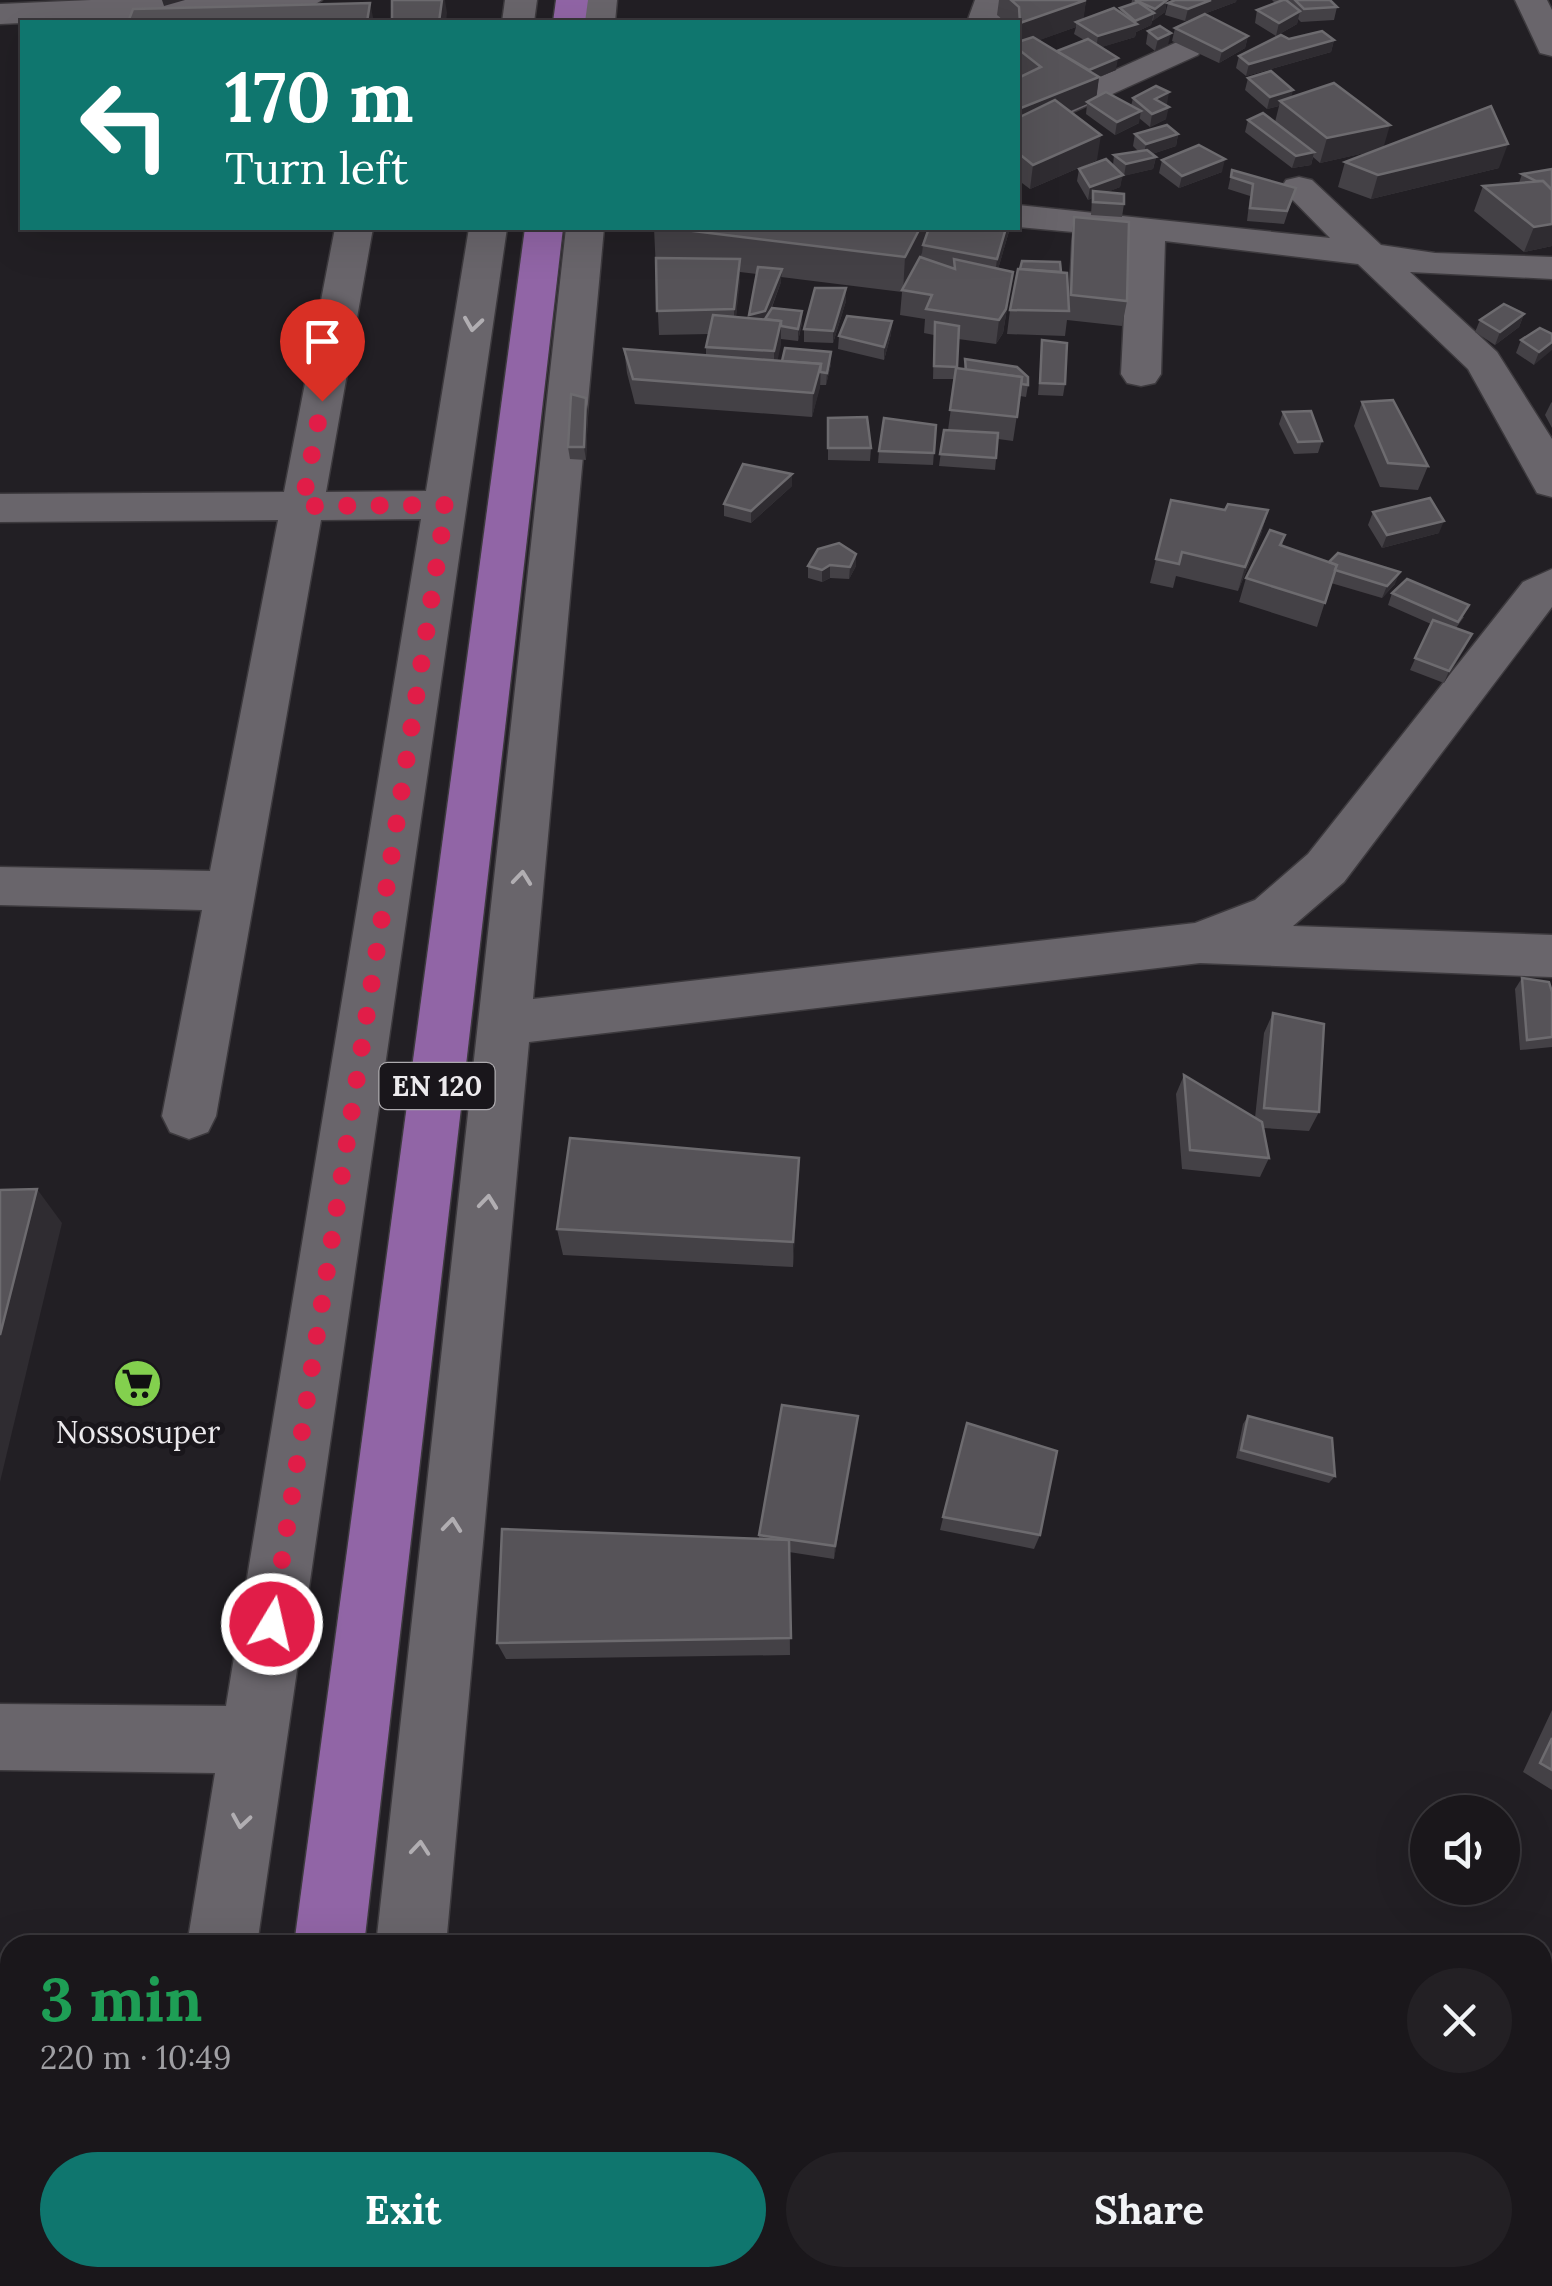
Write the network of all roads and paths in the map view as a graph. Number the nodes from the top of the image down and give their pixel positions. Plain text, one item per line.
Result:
1 (306, 0) edge
2 (1531, 0) edge
3 (0, 14) edge
4 (1552, 46) edge
5 (1186, 48) edge
6 (1020, 126) edge
7 (1299, 188) edge
8 (1020, 216) edge
9 (1147, 228) junction
10 (354, 230) edge
11 (488, 230) edge
12 (544, 230) edge
13 (585, 230) edge
14 (1373, 255) junction
15 (1552, 268) edge
16 (1142, 374) dead end
17 (1552, 484) edge
18 (446, 505) junction
19 (302, 506) junction
20 (0, 508) edge
21 (1552, 584) edge
22 (0, 886) edge
23 (230, 890) junction
24 (1200, 942) junction
25 (1552, 956) edge
26 (508, 1024) junction
27 (189, 1116) dead end
28 (0, 1737) edge
29 (254, 1740) junction
30 (224, 1935) edge
31 (329, 1935) edge
32 (412, 1935) edge

1 - 3 street
2 - 4 street
5 - 6 street
7 - 14 street
8 - 9 street
9 - 14 street
9 - 16 street
10 - 19 street
11 -> 18 street
12 - 31 main road, EN 120
26 -> 13 street
14 - 15 street
14 - 17 street
18 - 19 street
18 - 29 street
19 - 20 street
19 - 23 street
21 - 24 street
22 - 23 street
23 - 27 street
24 - 25 street
24 - 26 street
32 -> 26 street
28 - 29 street
29 -> 30 street

